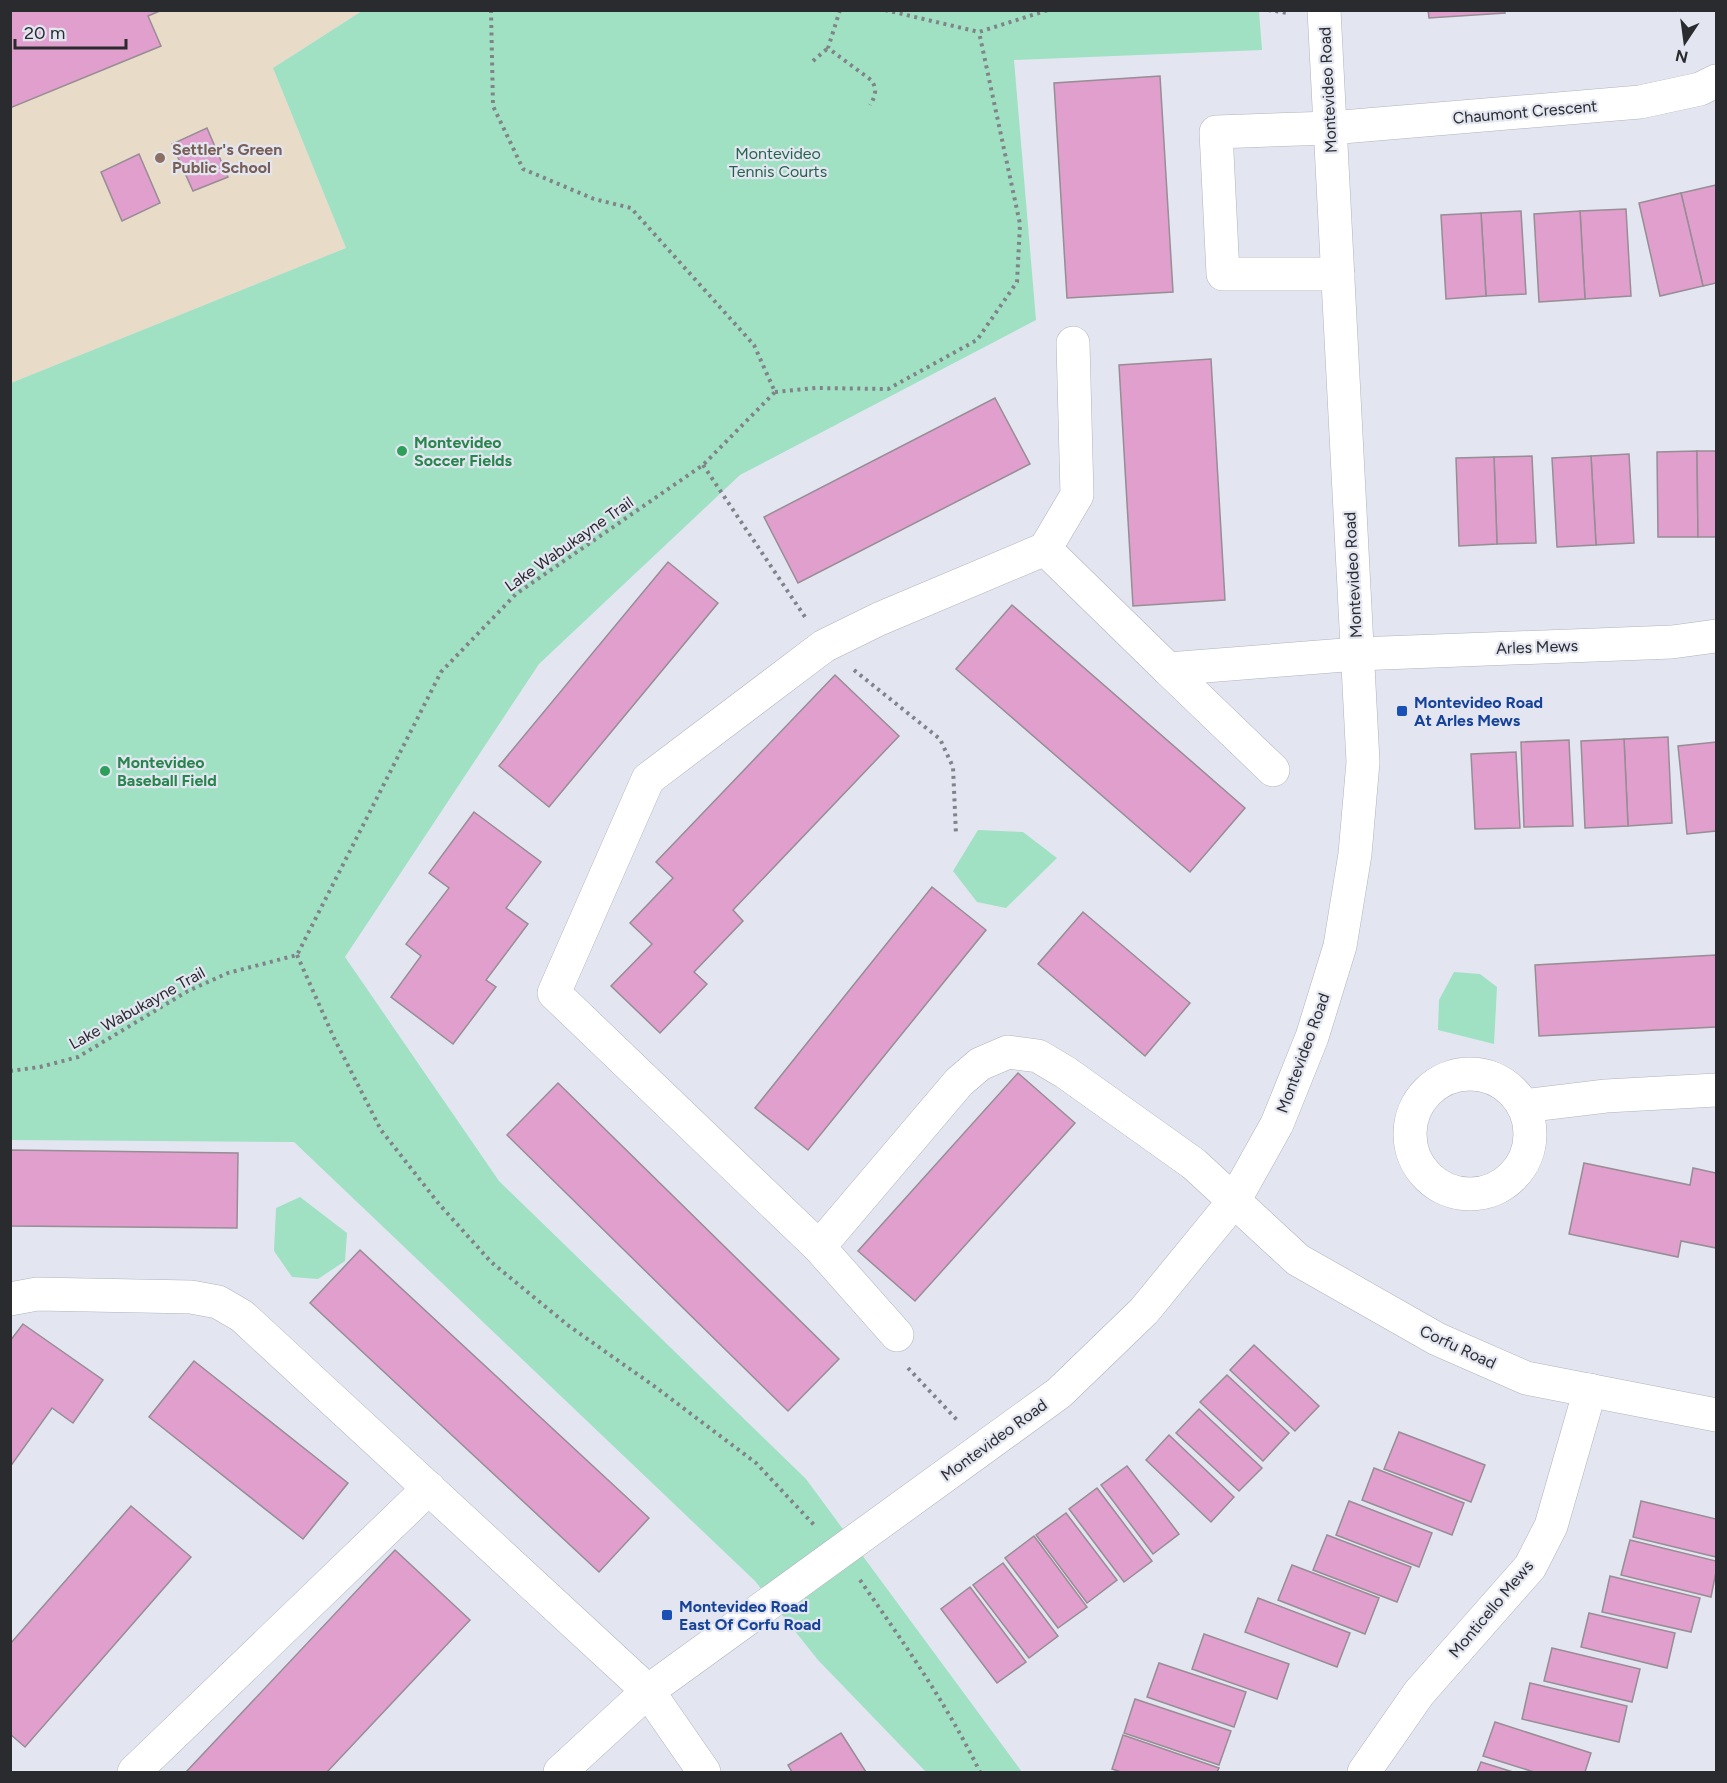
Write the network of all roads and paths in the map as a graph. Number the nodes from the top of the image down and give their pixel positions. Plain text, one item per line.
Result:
1 (491, 10) edge
2 (840, 10) edge
3 (885, 10) edge
4 (1048, 10) edge
5 (1324, 10) edge
6 (978, 32) junction
7 (828, 48) junction
8 (813, 62) dead end
9 (1716, 81) edge
10 (870, 105) dead end
11 (1330, 128) junction
12 (1338, 274) junction
13 (1073, 343) dead end
14 (775, 392) junction
15 (1045, 549) junction
16 (1716, 636) edge
17 (1357, 654) junction
18 (1168, 669) junction
19 (1273, 770) dead end
20 (297, 955) junction
21 (10, 1071) edge
22 (1716, 1090) edge
23 (1523, 1106) dead end
24 (1234, 1201) junction
25 (819, 1247) junction
26 (10, 1299) edge
27 (897, 1335) joint
28 (1590, 1390) junction
29 (1716, 1415) edge
30 (983, 1448) junction
31 (429, 1488) junction
32 (840, 1552) junction
33 (648, 1691) junction
34 (134, 1773) edge
35 (560, 1773) edge
36 (704, 1773) edge
37 (980, 1773) edge
38 (1364, 1773) edge

1 - 14 path
2 - 7 path
3 - 6 path
4 - 6 path
5 - 11 street, Montevideo Road
6 - 14 path
7 - 8 path
7 - 10 path
9 - 11 street, Chaumont Crescent
11 - 12 street, Montevideo Road
11 - 12 street, Chaumont Crescent
12 - 17 street, Montevideo Road
13 - 15 street
14 - 20 path, Lake Wabukayne Trail
15 - 18 street
15 - 25 street
16 - 17 street, Arles Mews
17 - 18 street, Arles Mews
17 - 24 street, Montevideo Road
18 - 19 street
20 - 21 path, Lake Wabukayne Trail
20 - 32 path
22 - 23 street
24 - 25 street, Corfu Road
24 - 28 street, Corfu Road
24 - 30 street, Montevideo Road
25 - 27 street
26 - 31 street
27 - 30 path
28 - 29 street, Corfu Road
28 - 38 street, Monticello Mews
30 - 32 street, Montevideo Road
31 - 33 street
31 - 34 street
32 - 33 street, Montevideo Road
32 - 37 path
33 - 35 street, Montevideo Road
33 - 36 street

